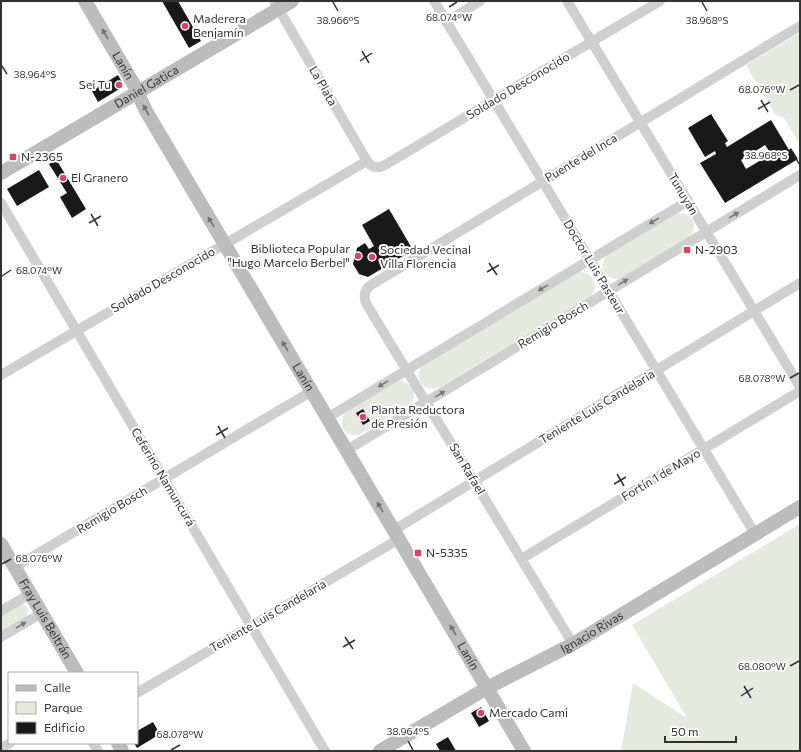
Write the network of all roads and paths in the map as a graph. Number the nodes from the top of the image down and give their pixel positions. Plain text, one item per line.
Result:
1 (85, 1) edge
2 (292, 1) edge
3 (434, 1) edge
4 (480, 1) edge
5 (567, 1) edge
6 (660, 1) edge
7 (276, 5) edge
8 (446, 22) junction
9 (800, 26) edge
10 (591, 42) junction
11 (137, 92) junction
12 (494, 100) junction
13 (640, 122) junction
14 (371, 164) junction
15 (1, 173) edge
16 (800, 175) edge
17 (542, 181) junction
18 (688, 201) junction
19 (1, 203) edge
20 (706, 232) junction
21 (225, 244) junction
22 (590, 260) junction
23 (800, 283) edge
24 (608, 291) junction
25 (365, 293) joint
26 (754, 311) junction
27 (76, 331) junction
28 (407, 370) junction
29 (656, 370) junction
30 (1, 375) edge
31 (800, 387) edge
32 (312, 391) junction
33 (800, 391) edge
34 (426, 402) junction
35 (327, 418) junction
36 (704, 449) junction
37 (346, 450) junction
38 (164, 479) junction
39 (474, 481) junction
40 (800, 507) edge
41 (396, 534) junction
42 (755, 534) junction
43 (1, 544) edge
44 (521, 559) junction
45 (15, 567) junction
46 (30, 594) junction
47 (1, 611) edge
48 (42, 613) junction
49 (251, 626) junction
50 (1, 637) edge
51 (573, 644) junction
52 (76, 672) edge
53 (487, 688) junction
54 (138, 692) edge
55 (325, 751) edge
56 (380, 751) edge
57 (524, 751) edge

11 -> 1 street, Lanín
2 - 7 street, Daniel Gatica
3 - 8 street, Doctor Luis Pasteur
4 - 8 street
5 - 10 street, Tunuyán
6 - 10 street, Soldado Desconocido
7 - 11 street, Daniel Gatica
7 - 14 street, La Plata
8 - 12 street, Doctor Luis Pasteur
9 - 13 street, Puente del Inca
10 - 12 street, Soldado Desconocido
10 - 13 street, Tunuyán
11 - 15 street, Daniel Gatica
21 -> 11 street, Lanín
12 - 14 street, Soldado Desconocido
12 - 17 street, Doctor Luis Pasteur
13 - 17 street, Puente del Inca
13 - 18 street, Tunuyán
14 - 21 street, Soldado Desconocido
20 -> 16 street, Remigio Bosch
17 - 22 street, Doctor Luis Pasteur
17 - 25 street, Puente del Inca
18 - 20 street, Tunuyán
18 -> 22 street
19 - 27 street, Ceferino Namuncurá
24 -> 20 street, Remigio Bosch
20 - 26 street, Tunuyán
21 - 27 street, Soldado Desconocido
32 -> 21 street, Lanín
22 - 24 street, Doctor Luis Pasteur
22 -> 28 street
23 - 26 street, Teniente Luis Candelaria
24 - 29 street, Doctor Luis Pasteur
34 -> 24 street, Remigio Bosch
25 - 28 street, San Rafael
26 - 29 street, Teniente Luis Candelaria
26 - 31 street, Tunuyán
27 - 30 street, Soldado Desconocido
27 - 38 street, Ceferino Namuncurá
28 - 34 street, San Rafael
28 -> 35 street
29 - 36 street, Doctor Luis Pasteur
29 - 39 street, Teniente Luis Candelaria
32 - 35 street, Lanín
32 - 38 street, Remigio Bosch
33 - 36 street, Fortín 1 de Mayo
34 - 37 street, Remigio Bosch
34 - 39 street, San Rafael
35 - 37 street, Lanín
36 - 42 street, Doctor Luis Pasteur
36 - 44 street, Fortín 1 de Mayo
41 -> 37 street, Lanín
38 - 45 street, Remigio Bosch
38 - 49 street, Ceferino Namuncurá
39 - 41 street, Teniente Luis Candelaria
39 - 44 street, San Rafael
40 - 42 street, Ignacio Rivas
41 - 49 street, Teniente Luis Candelaria
53 -> 41 street, Lanín
42 - 51 street, Ignacio Rivas
43 - 45 street, Fray Luis Beltrán
44 - 51 street, San Rafael
45 - 46 street, Fray Luis Beltrán
46 - 47 street
46 - 48 street, Fray Luis Beltrán
50 -> 48 street
48 - 52 street, Fray Luis Beltrán
49 - 54 street, Teniente Luis Candelaria
49 - 55 street, Ceferino Namuncurá
51 - 53 street, Ignacio Rivas
53 - 56 street, Ignacio Rivas
53 - 57 street, Lanín

